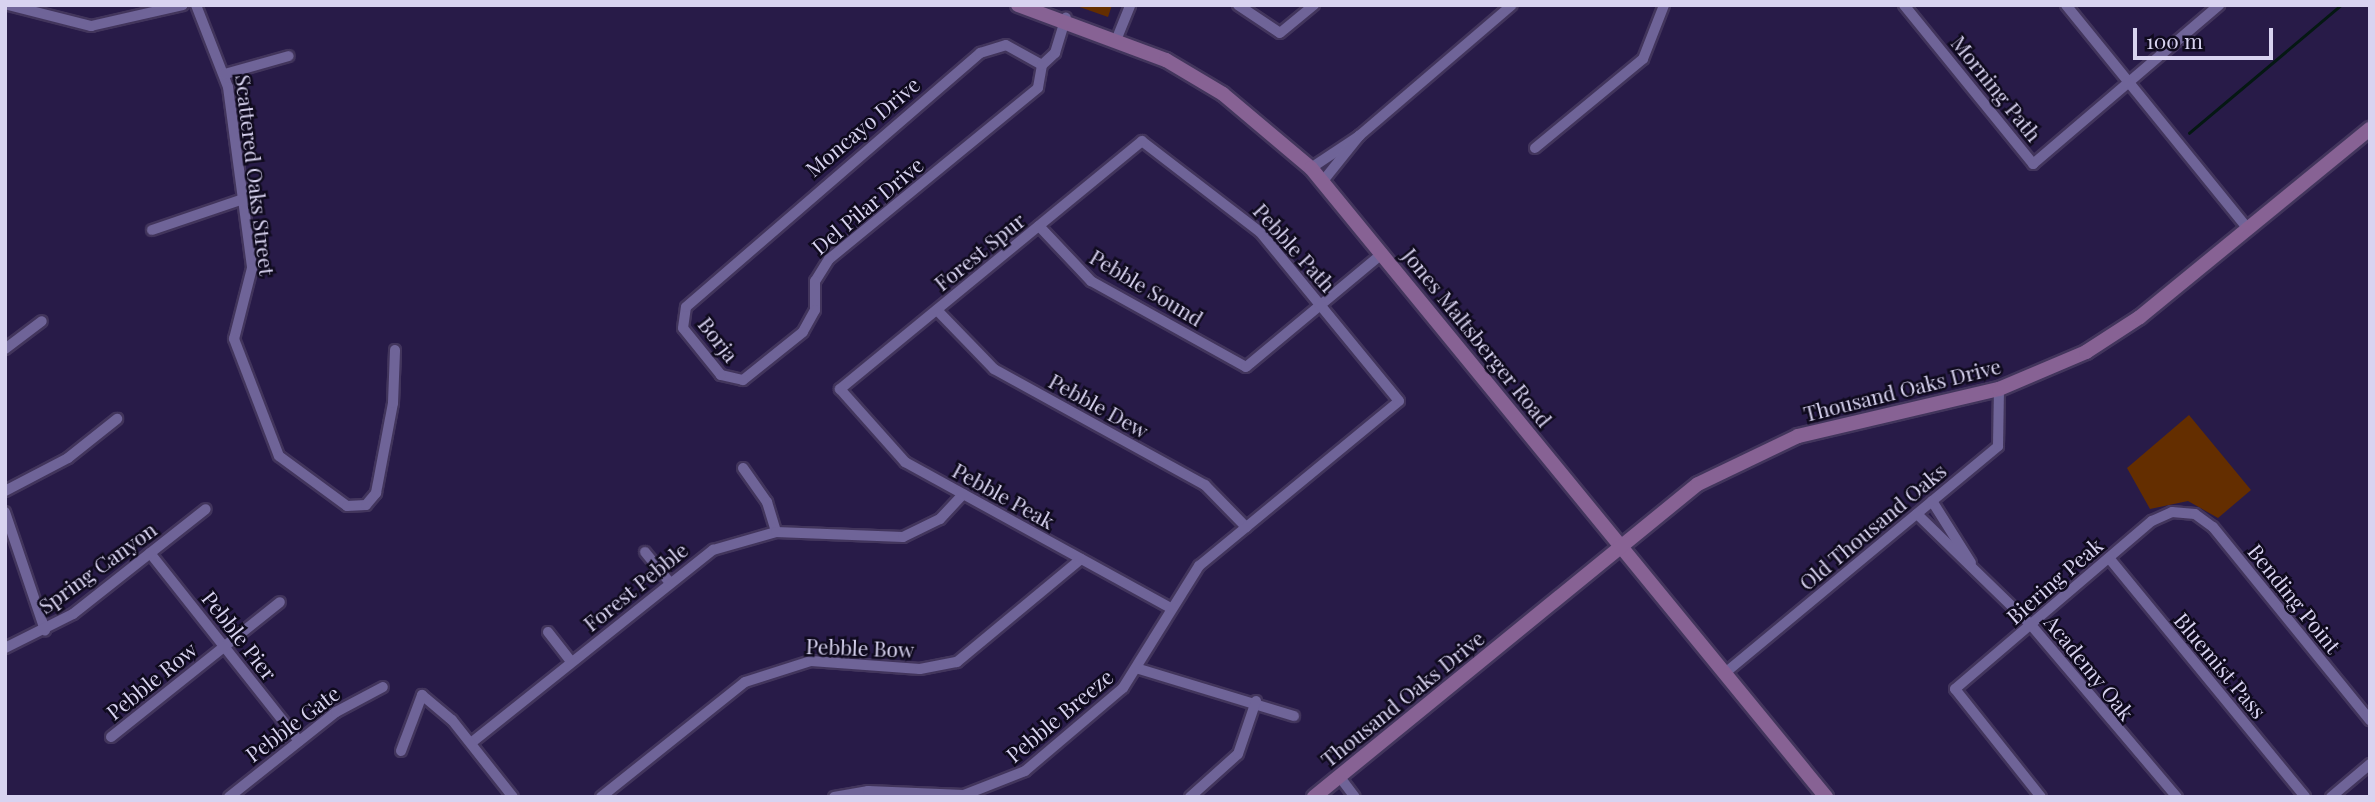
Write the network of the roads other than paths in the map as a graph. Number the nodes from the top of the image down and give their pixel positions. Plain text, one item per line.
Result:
1 (8, 5) edge
2 (183, 5) edge
3 (196, 5) edge
4 (1018, 5) edge
5 (1130, 5) edge
6 (1238, 5) edge
7 (1314, 5) edge
8 (1511, 5) edge
9 (1664, 5) edge
10 (1904, 5) edge
11 (2066, 5) edge
12 (2219, 5) edge
13 (1066, 18) junction
14 (1117, 38) junction
15 (289, 56) dead end
16 (1042, 65) junction
17 (225, 74) junction
18 (2127, 85) junction
19 (2370, 129) edge
20 (1359, 136) junction
21 (1142, 141) joint
22 (1535, 148) dead end
23 (1311, 169) junction
24 (1322, 181) junction
25 (240, 200) junction
26 (1039, 226) junction
27 (2248, 229) junction
28 (152, 230) dead end
29 (1383, 253) junction
30 (1321, 304) junction
31 (937, 310) junction
32 (682, 317) joint
33 (43, 321) dead end
34 (5, 348) edge
35 (395, 350) dead end
36 (732, 381) joint
37 (840, 389) joint
38 (1999, 389) junction
39 (1399, 401) joint
40 (117, 419) dead end
41 (743, 468) dead end
42 (5, 491) edge
43 (963, 494) junction
44 (1932, 501) junction
45 (206, 509) dead end
46 (2183, 511) joint
47 (5, 512) edge
48 (1917, 514) junction
49 (1247, 527) junction
50 (776, 532) junction
51 (1620, 544) junction
52 (645, 552) dead end
53 (150, 553) junction
54 (2109, 558) junction
55 (1081, 559) junction
56 (1972, 563) junction
57 (669, 582) junction
58 (281, 602) dead end
59 (1171, 608) junction
60 (2031, 625) junction
61 (45, 630) junction
62 (548, 632) dead end
63 (224, 646) junction
64 (5, 648) edge
65 (571, 661) junction
66 (1139, 669) junction
67 (1725, 673) junction
68 (383, 687) dead end
69 (1256, 701) junction
70 (1294, 716) dead end
71 (2370, 720) edge
72 (111, 737) dead end
73 (299, 741) junction
74 (471, 743) junction
75 (401, 751) dead end
76 (2370, 764) edge
77 (1339, 776) junction
78 (2176, 796) edge
79 (229, 797) edge
80 (513, 797) edge
81 (601, 797) edge
82 (834, 797) edge
83 (1189, 797) edge
84 (1314, 797) edge
85 (1355, 797) edge
86 (1826, 797) edge
87 (2041, 797) edge
88 (2305, 797) edge
89 (2331, 797) edge

1 - 2 street
3 - 17 street, Scattered Oaks Street
4 - 13 main road, Jones Maltsberger Road
5 - 14 street
6 - 7 street
8 - 20 street
9 - 22 street
10 - 18 street, Morning Path
11 - 18 street
12 - 18 street
13 - 14 main road, Jones Maltsberger Road
13 - 16 street
14 - 23 main road, Jones Maltsberger Road
15 - 17 street
16 - 32 street, Moncayo Drive
16 - 36 street, Del Pilar Drive
17 - 25 street, Scattered Oaks Street
18 - 27 street
19 - 27 main road, Thousand Oaks Drive
20 - 23 street
20 - 24 street
21 - 26 street, Forest Spur
21 - 30 street, Pebble Path
23 - 24 main road, Jones Maltsberger Road
24 - 29 main road, Jones Maltsberger Road
25 - 28 street
25 - 35 street, Scattered Oaks Street
26 - 30 street, Pebble Sound
26 - 31 street, Forest Spur
27 - 38 main road, Thousand Oaks Drive
29 - 30 street
29 - 51 main road, Jones Maltsberger Road
30 - 39 street, Pebble Path
31 - 37 street, Forest Spur
31 - 49 street, Pebble Dew
32 - 36 street, Borja
33 - 34 street
37 - 43 street, Pebble Peak
38 - 44 street, Old Thousand Oaks
38 - 51 main road, Thousand Oaks Drive
39 - 49 street, Pebble Breeze
40 - 42 street
41 - 50 street
43 - 50 street, Forest Pebble
43 - 55 street, Pebble Peak
44 - 48 street, Old Thousand Oaks
44 - 56 street, Academy Oak
45 - 53 street, Spring Canyon
46 - 54 street, Biering Peak
46 - 71 street, Bending Point
47 - 61 street
48 - 56 street, Academy Oak
48 - 67 street, Old Thousand Oaks
49 - 59 street, Pebble Breeze
50 - 57 street, Forest Pebble
51 - 67 main road, Jones Maltsberger Road
51 - 77 main road, Thousand Oaks Drive
52 - 57 street
53 - 61 street, Spring Canyon
53 - 63 street, Pebble Pier
54 - 60 street, Biering Peak
54 - 88 street, Bluemist Pass
55 - 59 street, Pebble Peak
55 - 81 street, Pebble Bow
56 - 60 street, Academy Oak
57 - 65 street, Forest Pebble
58 - 63 street, Pebble Row
59 - 66 street, Pebble Breeze
60 - 78 street, Academy Oak
60 - 87 street, Biering Peak
61 - 64 street, Spring Canyon
62 - 65 street
63 - 72 street, Pebble Row
63 - 73 street, Pebble Pier
65 - 74 street, Forest Pebble
66 - 69 street
66 - 82 street, Pebble Breeze
67 - 86 main road, Jones Maltsberger Road
68 - 73 street, Pebble Gate
69 - 70 street
69 - 83 street
73 - 79 street, Pebble Gate
74 - 75 street
74 - 80 street
76 - 89 street
77 - 84 main road, Thousand Oaks Drive
77 - 85 street

